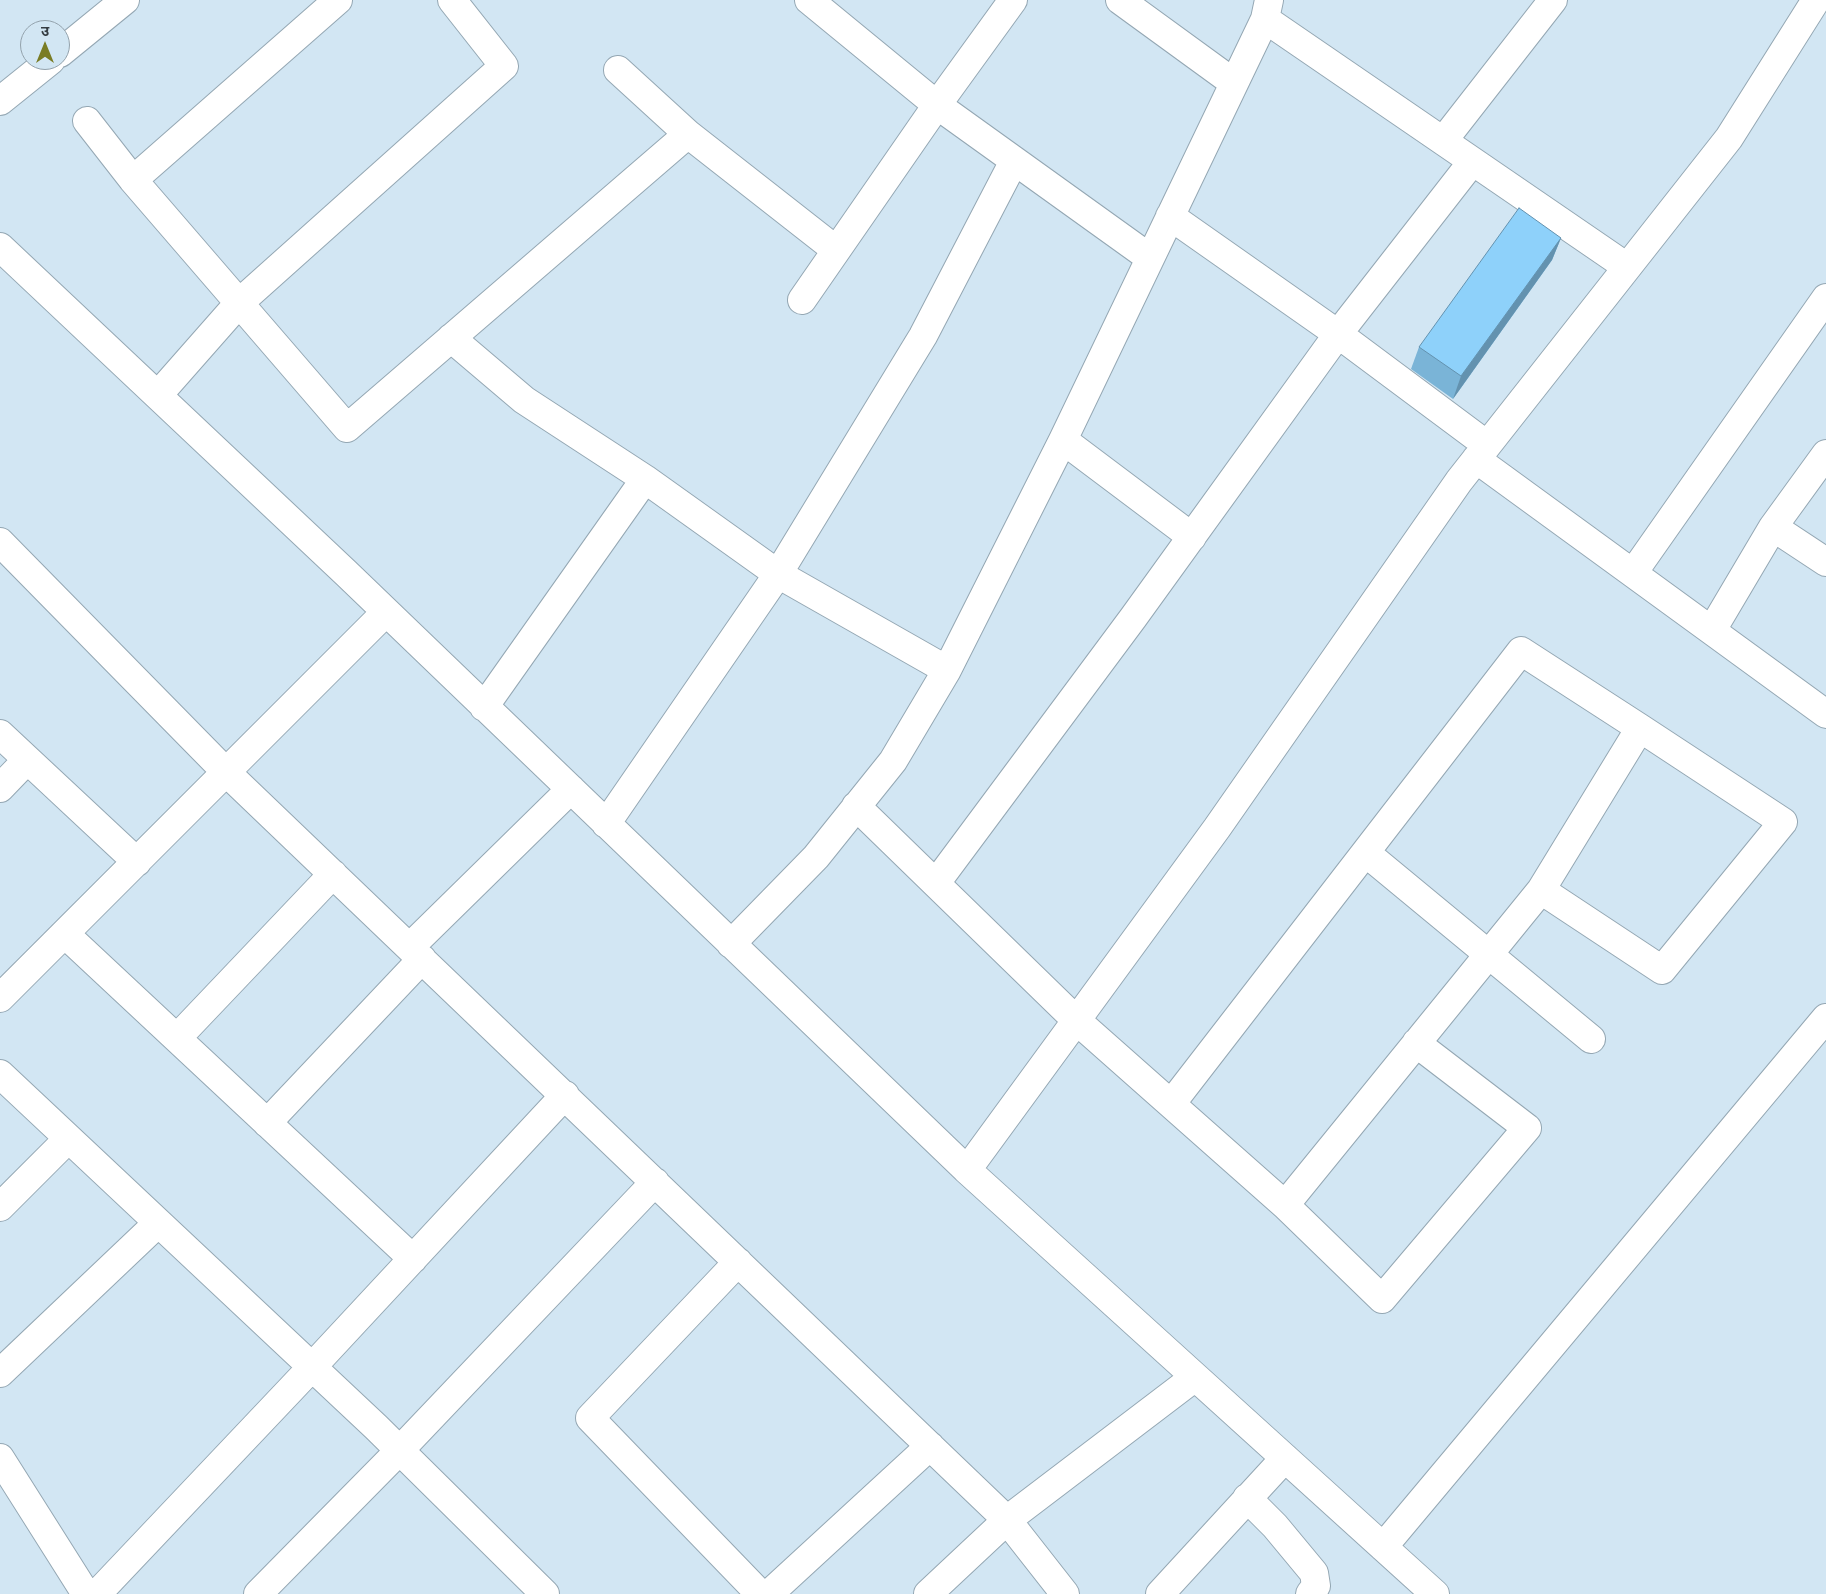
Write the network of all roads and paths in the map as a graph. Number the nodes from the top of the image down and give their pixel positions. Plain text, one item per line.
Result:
1 (125, 0) edge
2 (338, 0) edge
3 (452, 0) edge
4 (808, 0) edge
5 (1013, 0) edge
6 (1120, 0) edge
7 (1553, 0) edge
8 (1816, 0) edge
9 (1267, 10) edge
10 (70, 45) edge
11 (39, 70) edge
12 (618, 70) dead end
13 (1234, 83) junction
14 (0, 101) edge
15 (937, 105) junction
16 (87, 121) dead end
17 (688, 134) junction
18 (1443, 141) junction
19 (1014, 161) junction
20 (1472, 162) junction
21 (134, 180) junction
22 (1170, 216) junction
23 (0, 247) edge
24 (836, 250) junction
25 (1150, 258) junction
26 (1627, 267) junction
27 (802, 300) dead end
28 (239, 303) junction
29 (1824, 304) edge
30 (1338, 334) junction
31 (451, 338) junction
32 (158, 395) junction
33 (1063, 440) junction
34 (1482, 452) junction
35 (1826, 454) edge
36 (645, 479) junction
37 (1773, 527) junction
38 (1192, 537) junction
39 (0, 542) edge
40 (1826, 562) edge
41 (1633, 573) junction
42 (778, 574) junction
43 (386, 612) junction
44 (1712, 630) junction
45 (947, 670) junction
46 (484, 706) junction
47 (1826, 714) edge
48 (1640, 728) junction
49 (0, 734) edge
50 (27, 760) junction
51 (226, 772) junction
52 (0, 788) edge
53 (570, 789) junction
54 (856, 806) junction
55 (606, 824) junction
56 (1366, 853) junction
57 (137, 862) junction
58 (333, 874) junction
59 (936, 883) junction
60 (1541, 890) junction
61 (64, 934) junction
62 (732, 944) junction
63 (416, 953) junction
64 (1488, 954) junction
65 (0, 998) edge
66 (1826, 1018) edge
67 (1076, 1020) junction
68 (177, 1038) junction
69 (1591, 1039) dead end
70 (1416, 1043) junction
71 (0, 1074) edge
72 (565, 1096) junction
73 (1172, 1104) junction
74 (267, 1123) junction
75 (68, 1139) junction
76 (967, 1170) junction
77 (655, 1182) junction
78 (1285, 1205) junction
79 (0, 1207) edge
80 (158, 1223) junction
81 (413, 1259) junction
82 (738, 1262) junction
83 (312, 1368) junction
84 (0, 1373) edge
85 (1195, 1377) junction
86 (930, 1446) junction
87 (399, 1451) junction
88 (0, 1458) edge
89 (1285, 1458) junction
90 (1247, 1498) junction
91 (1007, 1520) junction
92 (1383, 1546) junction
93 (86, 1594) edge
94 (97, 1594) edge
95 (258, 1594) edge
96 (544, 1594) edge
97 (760, 1594) edge
98 (769, 1594) edge
99 (928, 1594) edge
100 (1065, 1594) edge
101 (1160, 1594) edge
102 (1310, 1594) edge
103 (1435, 1594) edge

1 - 10 street
2 - 21 street
3 - 28 street
4 - 15 street
5 - 15 street
6 - 13 street
7 - 18 street
8 - 26 street
9 - 13 street
9 - 18 street
11 - 14 street
12 - 17 street
13 - 22 street
15 - 19 street
15 - 24 street
16 - 21 street
17 - 24 street
17 - 31 street
18 - 20 street
19 - 25 street
19 - 42 street
20 - 26 street
20 - 30 street
21 - 28 street
22 - 25 street
22 - 30 street
23 - 32 street
24 - 27 street
25 - 33 street
26 - 34 street
28 - 31 street
28 - 32 street
29 - 41 street
30 - 34 street
30 - 38 street
31 - 36 street
32 - 43 street
33 - 38 street
33 - 45 street
34 - 41 street
34 - 67 street
35 - 37 street
36 - 42 street
36 - 46 street
37 - 40 street
37 - 44 street
38 - 59 street
39 - 51 street
41 - 44 street
42 - 45 street
42 - 55 street
43 - 46 street
43 - 51 street
44 - 47 street
45 - 54 street
46 - 53 street
48 - 56 street
48 - 60 street
48 - 60 street
49 - 50 street
50 - 52 street
50 - 57 street
51 - 57 street
51 - 58 street
53 - 55 street
53 - 63 street
54 - 59 street
54 - 62 street
55 - 62 street
56 - 64 street
56 - 73 street
57 - 61 street
58 - 63 street
58 - 68 street
59 - 67 street
60 - 64 street
61 - 65 street
61 - 68 street
62 - 76 street
63 - 72 street
63 - 74 street
64 - 69 street
64 - 70 street
66 - 92 street
67 - 73 street
67 - 76 street
68 - 74 street
70 - 78 street
70 - 78 street
71 - 75 street
72 - 77 street
72 - 81 street
73 - 78 street
74 - 81 street
75 - 79 street
75 - 80 street
76 - 85 street
77 - 82 street
77 - 87 street
80 - 83 street
80 - 84 street
81 - 83 street
82 - 86 street
82 - 97 street
83 - 87 street
83 - 94 street
85 - 89 street
85 - 91 street
86 - 91 street
86 - 98 street
87 - 95 street
87 - 96 street
88 - 93 street
89 - 90 street
89 - 92 street
90 - 101 street
90 - 102 street
91 - 99 street
91 - 100 street
92 - 103 street

